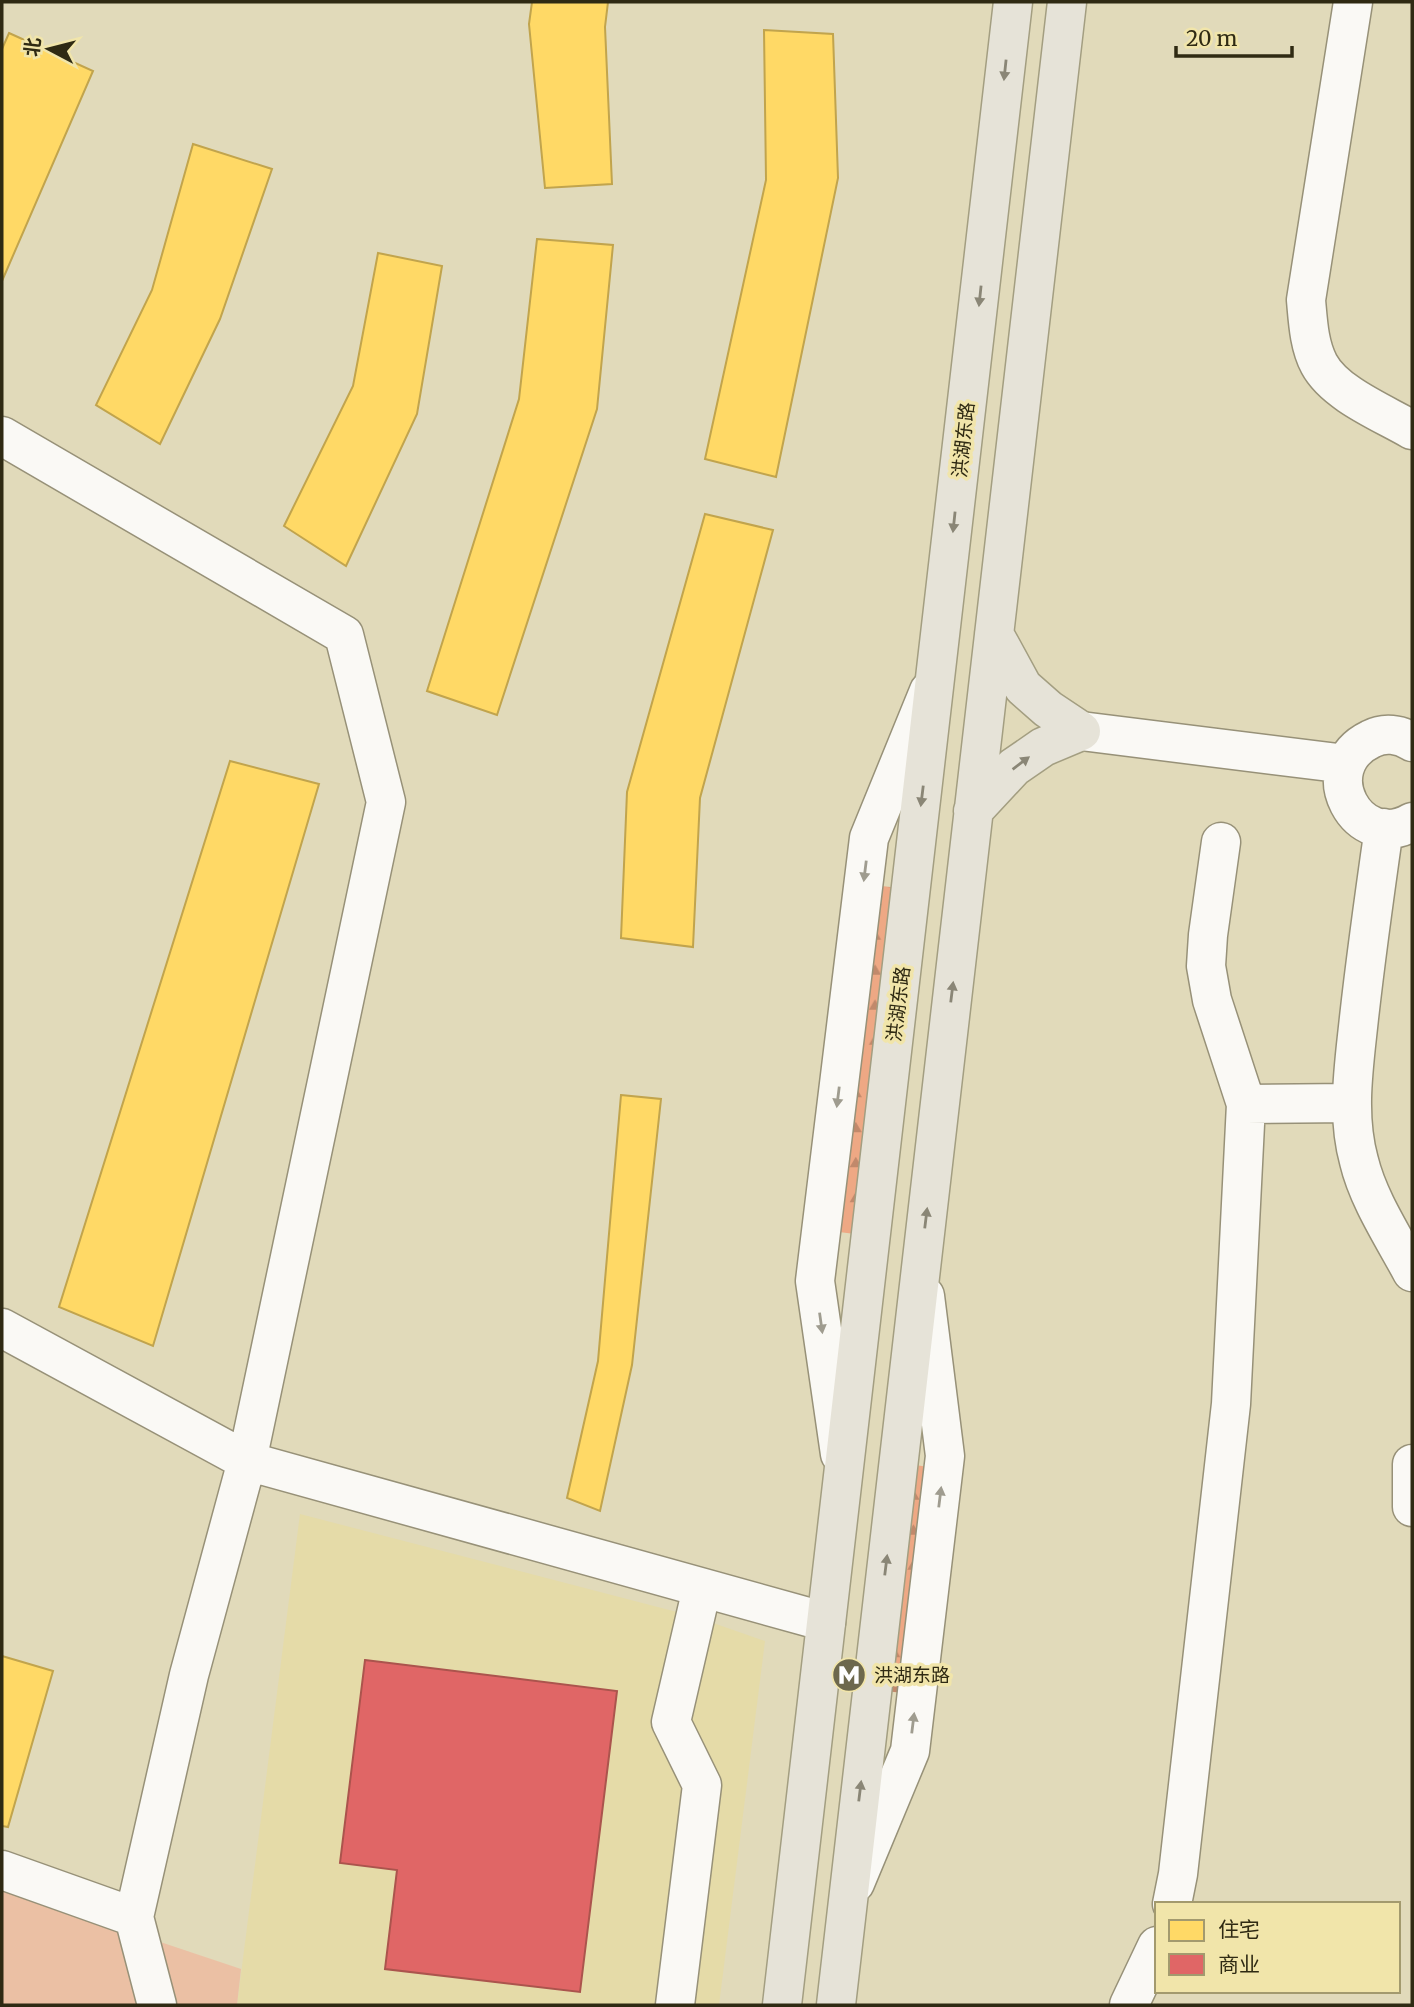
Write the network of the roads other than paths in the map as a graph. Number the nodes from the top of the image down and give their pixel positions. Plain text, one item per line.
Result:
1 (1013, 2) edge
2 (1067, 2) edge
3 (1353, 2) edge
4 (1412, 430) edge
5 (2, 436) edge
6 (994, 634) junction
7 (937, 669) junction
8 (1081, 731) junction
9 (1412, 742) edge
10 (1346, 764) junction
11 (973, 811) junction
12 (1398, 825) edge
13 (1221, 842) dead end
14 (1352, 1103) junction
15 (1246, 1104) junction
16 (1412, 1272) edge
17 (2, 1328) edge
18 (247, 1461) junction
19 (1412, 1464) edge
20 (843, 1476) junction
21 (1412, 1507) edge
22 (702, 1588) junction
23 (826, 1622) junction
24 (2, 1870) edge
25 (1172, 1902) edge
26 (134, 1917) junction
27 (1155, 1950) edge
28 (157, 2005) edge
29 (675, 2005) edge
30 (782, 2005) edge
31 (836, 2005) edge
32 (1129, 2005) edge

1 -> 7 main road, 洪湖东路
2 - 6 main road
3 - 4 street
5 - 18 street
6 - 8 main road
6 - 11 main road
7 -> 20 main road, 洪湖东路
7 -> 20 street
8 - 10 street
11 -> 8 main road
9 - 10 street
10 - 12 street
31 -> 11 main road
12 - 14 street
13 - 15 street
14 - 15 street
14 - 16 street
15 - 25 street
17 - 18 street
18 - 22 street
18 - 26 street
19 - 21 street
20 - 23 main road, 洪湖东路
22 - 23 street
22 - 29 street
23 - 30 main road, 洪湖东路
24 - 26 street
26 - 28 street
27 - 32 street

